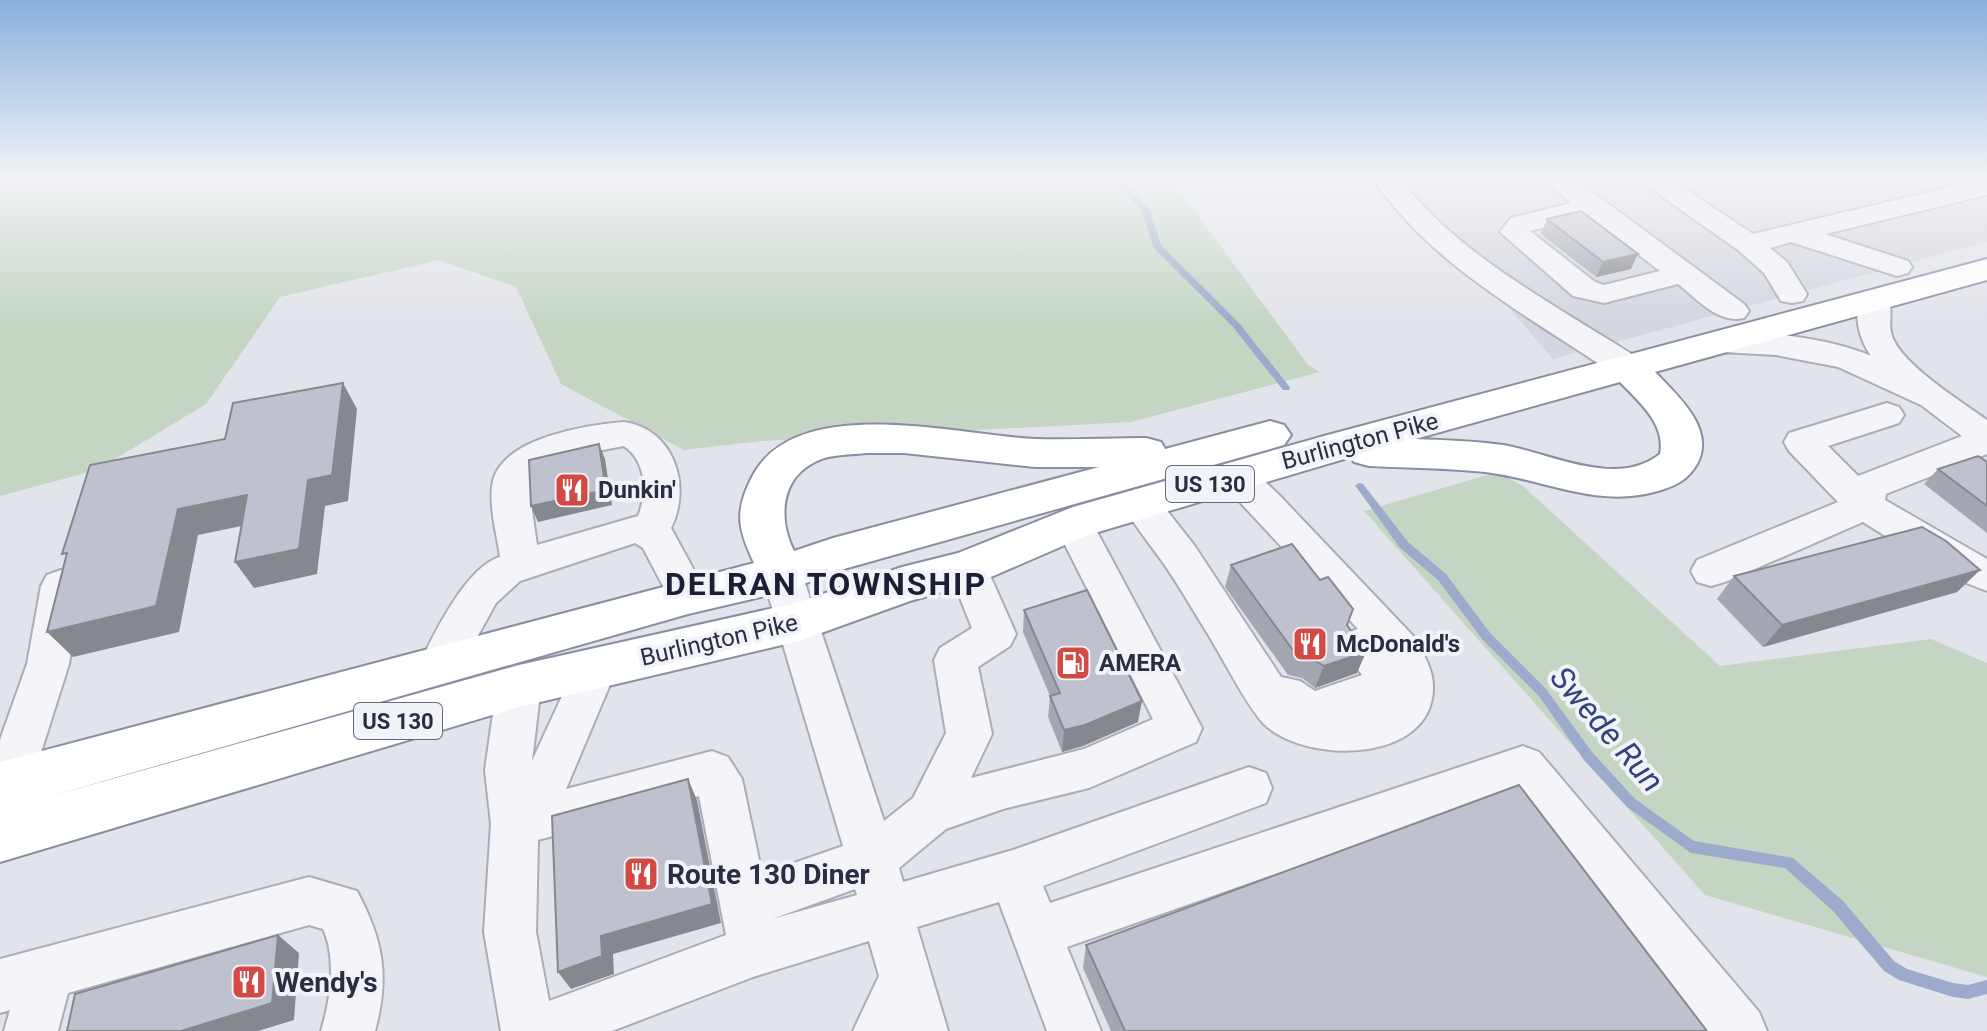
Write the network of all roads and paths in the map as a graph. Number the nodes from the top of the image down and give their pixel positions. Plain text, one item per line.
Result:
1 (1428, 228) edge
2 (1519, 228) edge
3 (1622, 228) edge
4 (1724, 228) edge
5 (1819, 228) edge
6 (1795, 234) junction
7 (1987, 242) edge
8 (1748, 244) junction
9 (1897, 267) junction
10 (1980, 273) edge
11 (1683, 274) junction
12 (1792, 294) junction
13 (1875, 299) junction
14 (1733, 311) junction
15 (1714, 344) junction
16 (1612, 358) junction
17 (1929, 396) junction
18 (1887, 415) dead end
19 (1987, 438) edge
20 (1324, 450) junction
21 (1225, 464) junction
22 (1141, 504) junction
23 (1865, 506) junction
24 (1073, 523) junction
25 (649, 532) junction
26 (68, 549) edge
27 (514, 568) junction
28 (968, 568) junction
29 (1711, 571) dead end
30 (782, 574) junction
31 (1987, 576) edge
32 (688, 596) junction
33 (799, 622) junction
34 (440, 665) junction
35 (596, 668) junction
36 (519, 686) junction
37 (4, 785) edge
38 (1249, 788) dead end
39 (930, 813) junction
40 (515, 824) junction
41 (0, 836) edge
42 (872, 860) junction
43 (1013, 874) junction
44 (887, 913) junction
45 (749, 928) junction
46 (1036, 933) junction
47 (906, 977) junction
48 (24, 980) edge
49 (31, 1031) edge
50 (348, 1031) edge
51 (528, 1031) edge
52 (541, 1031) edge
53 (880, 1031) edge
54 (921, 1031) edge
55 (1074, 1031) edge
56 (1740, 1031) edge

1 - 16 street
2 - 11 street
3 - 11 street
4 - 8 street
5 - 6 street
6 - 8 street
6 - 9 street
7 - 9 highway, Burlington Pike / US 130
8 - 12 street
9 - 12 highway, Burlington Pike / US 130
10 - 13 highway, Burlington Pike / US 130
11 - 14 street
12 - 14 highway, Burlington Pike / US 130
13 - 15 highway, Burlington Pike / US 130
13 - 17 street
14 - 16 highway, Burlington Pike / US 130
15 - 16 highway, Burlington Pike / US 130
15 - 17 street
16 - 20 highway, Burlington Pike / US 130
16 - 20 highway
16 - 21 highway, Burlington Pike / US 130
17 - 19 street
18 - 23 street
19 - 23 street
20 - 21 highway, Burlington Pike / US 130
21 - 22 highway, Burlington Pike / US 130
21 - 22 street
21 - 30 highway, Burlington Pike / US 130
21 - 30 highway
22 - 24 highway, Burlington Pike / US 130
23 - 29 street
23 - 31 street
24 - 28 highway, Burlington Pike / US 130
24 - 39 street
25 - 27 street
25 - 27 street
25 - 32 street
26 - 37 street
27 - 34 street
28 - 33 highway, Burlington Pike / US 130
28 - 39 street
30 - 32 highway, Burlington Pike / US 130
30 - 33 street
32 - 34 highway, Burlington Pike / US 130
33 - 35 highway, Burlington Pike / US 130
33 - 42 street
34 - 37 highway, Burlington Pike / US 130
35 - 36 highway, Burlington Pike / US 130
35 - 40 street
36 - 40 street
36 - 41 highway, Burlington Pike / US 130
38 - 43 street
39 - 42 street
40 - 45 street
40 - 51 street
42 - 44 street
42 - 45 street
43 - 44 street
43 - 46 street
44 - 45 street
44 - 47 street
45 - 52 street
46 - 55 street
46 - 56 street
47 - 53 street
47 - 54 street
48 - 49 street
48 - 50 street

